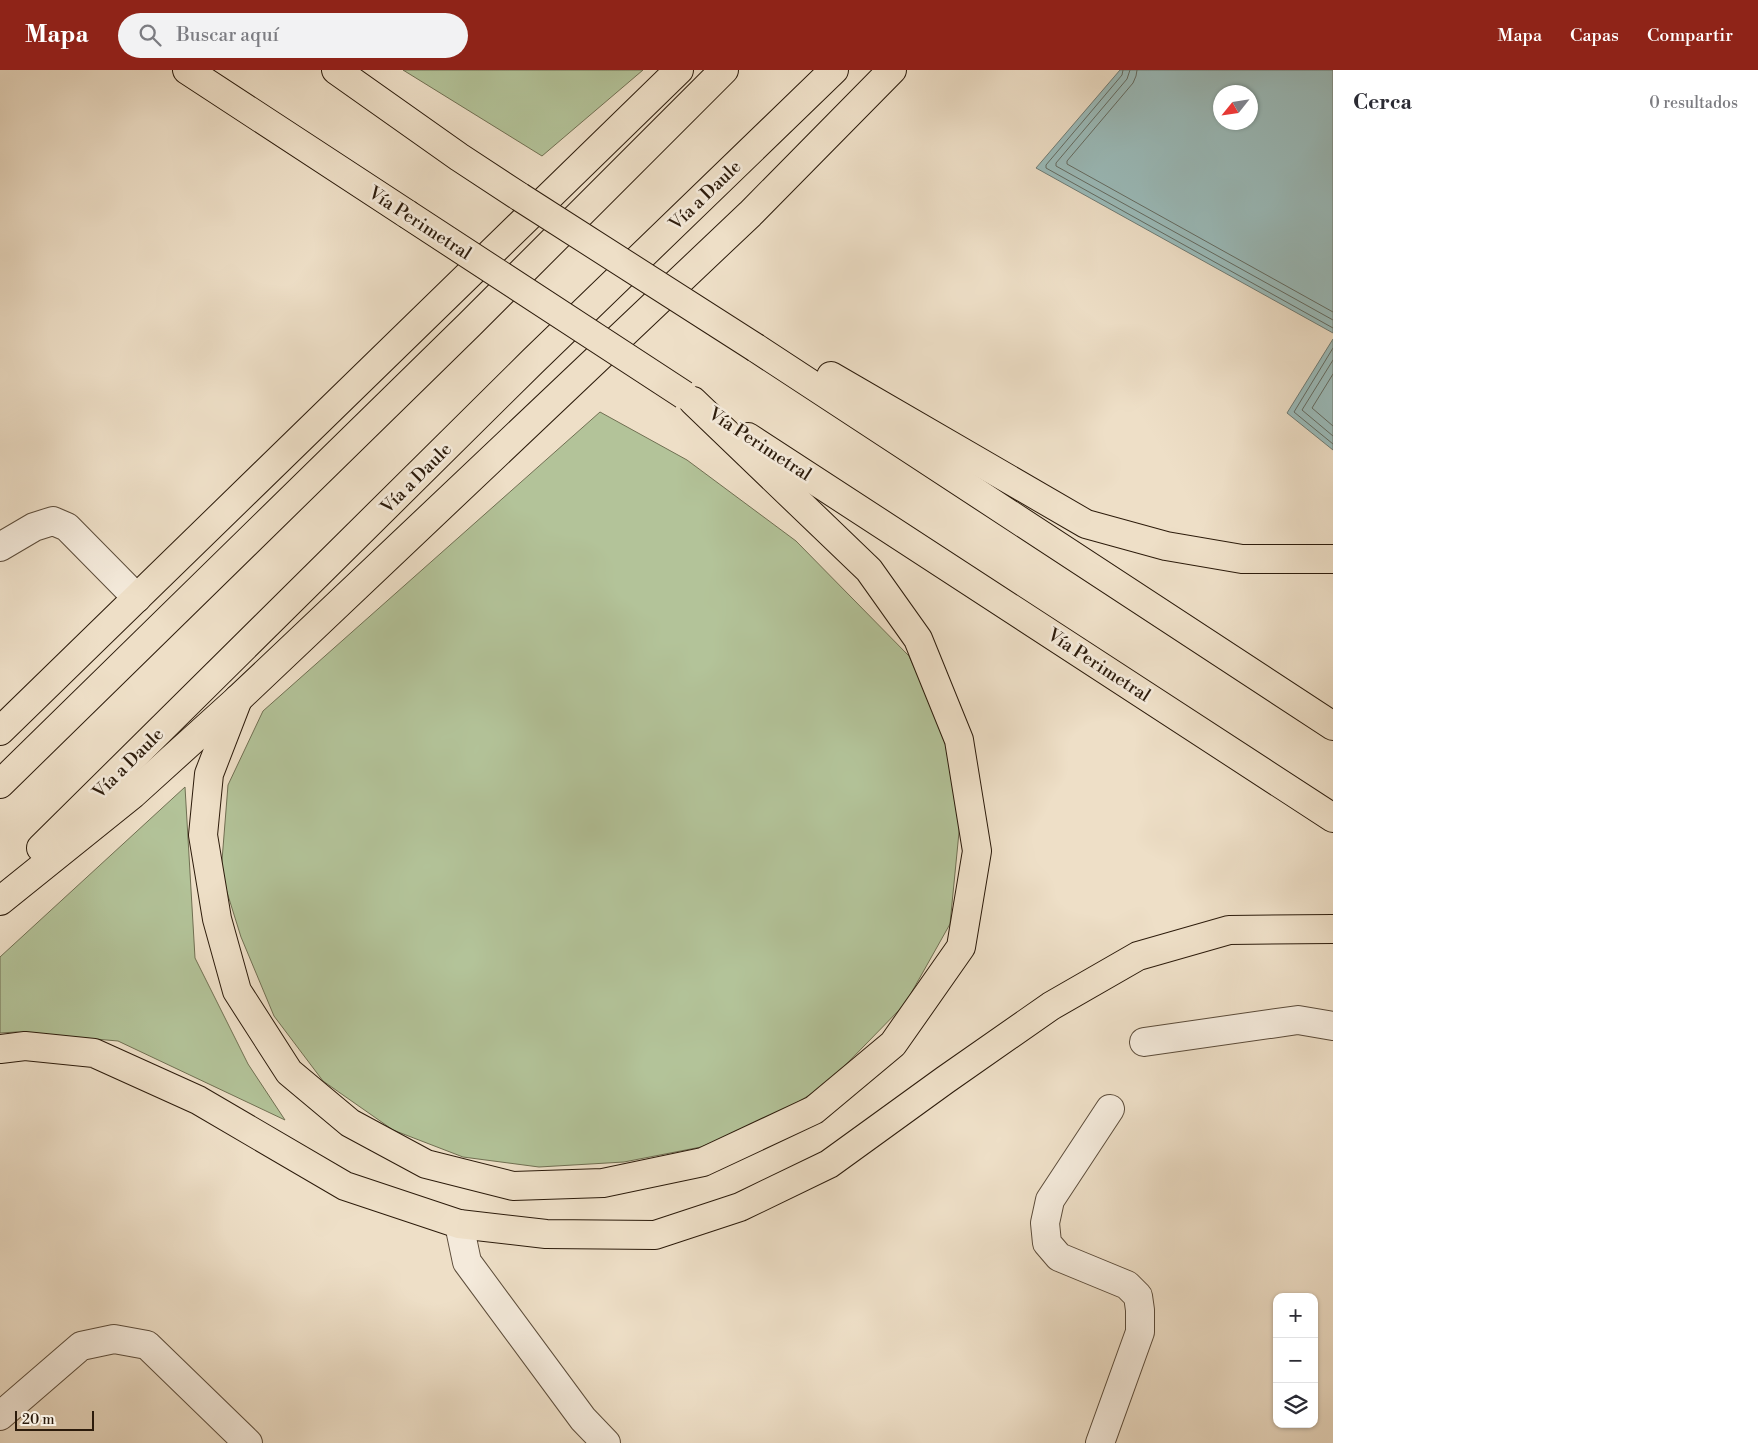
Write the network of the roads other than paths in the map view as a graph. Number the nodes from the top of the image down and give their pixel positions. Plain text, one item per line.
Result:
1 (187, 70) edge
2 (679, 70) edge
3 (724, 70) edge
4 (834, 70) edge
5 (892, 70) edge
6 (345, 74) edge
7 (780, 363) junction
8 (688, 398) junction
9 (0, 547) edge
10 (1333, 559) edge
11 (137, 598) junction
12 (238, 699) junction
13 (1333, 726) edge
14 (0, 731) edge
15 (0, 784) edge
16 (1333, 818) edge
17 (0, 889) edge
18 (0, 901) edge
19 (1333, 929) edge
20 (1333, 1026) edge
21 (1144, 1042) dead end
22 (0, 1049) edge
23 (1110, 1109) dead end
24 (459, 1224) junction
25 (0, 1416) edge
26 (248, 1443) edge
27 (606, 1443) edge
28 (1100, 1443) edge

1 - 8 highway, Vía Perimetral, bridge
2 - 11 highway
3 - 15 highway
4 - 17 highway, Vía a Daule
5 - 12 highway
6 - 7 highway, bridge
7 - 10 highway
7 - 13 highway
8 - 12 highway
8 - 16 highway, Vía Perimetral
9 - 11 lane
11 - 14 highway
12 - 18 highway
19 - 24 highway
20 - 21 lane
22 - 24 highway
23 - 28 lane
24 - 27 lane
25 - 26 lane

